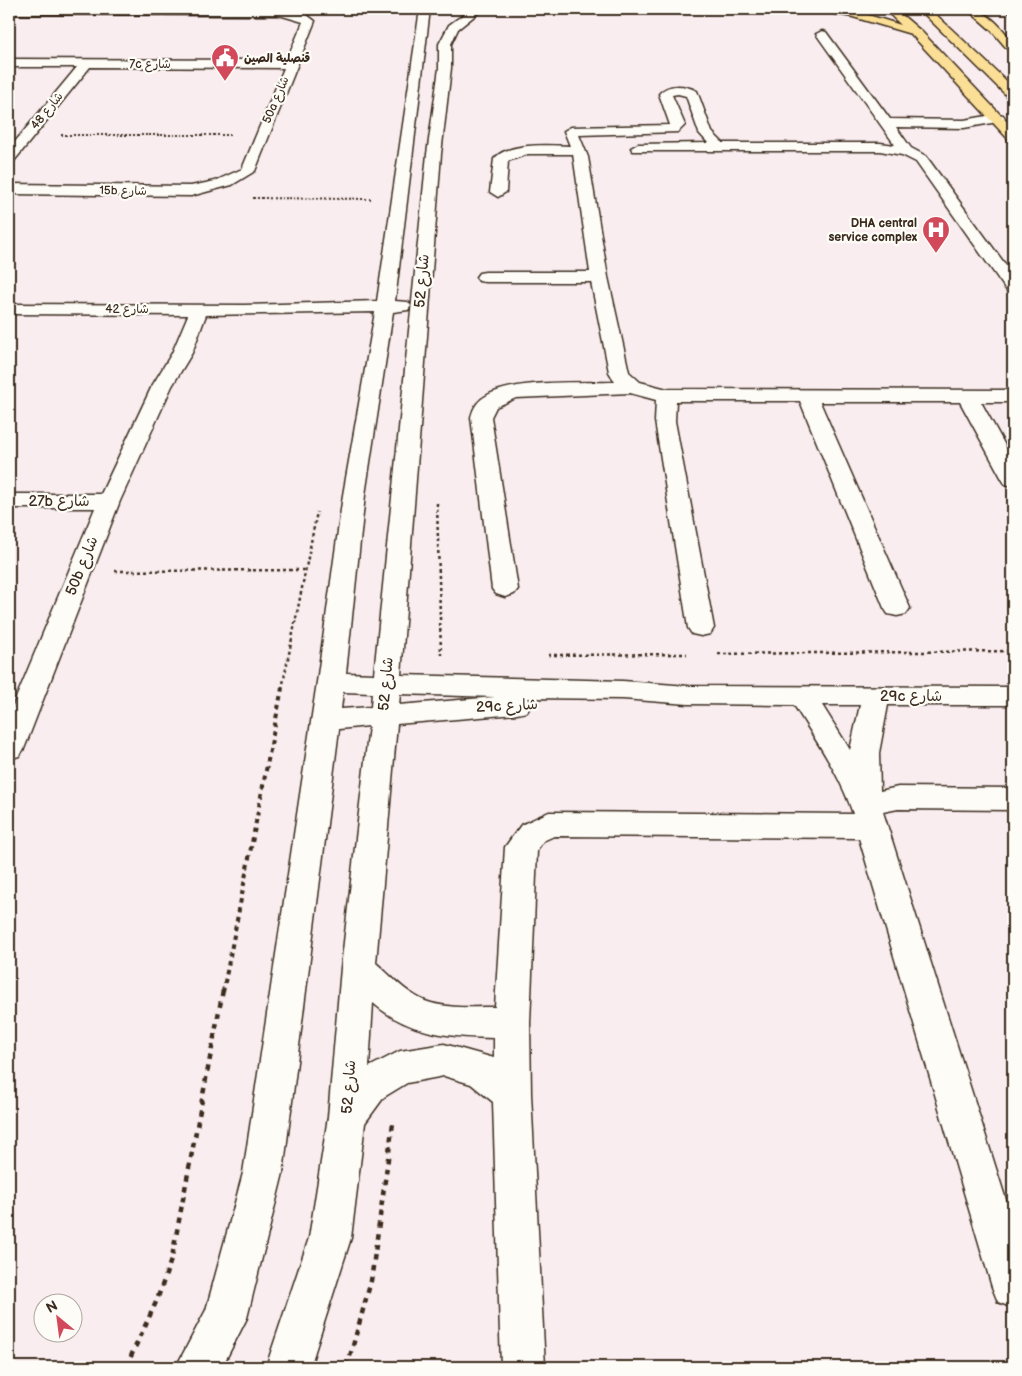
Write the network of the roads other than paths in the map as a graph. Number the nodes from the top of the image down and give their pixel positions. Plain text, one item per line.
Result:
1 (478, 9) edge
2 (821, 9) edge
3 (890, 9) edge
4 (924, 9) edge
5 (972, 9) edge
6 (9, 11) edge
7 (428, 11) edge
8 (822, 34) dead end
9 (918, 34) junction
10 (1013, 49) edge
11 (9, 63) edge
12 (86, 64) junction
13 (291, 64) junction
14 (1013, 94) edge
15 (998, 118) junction
16 (887, 123) junction
17 (964, 124) junction
18 (1013, 135) edge
19 (627, 148) dead end
20 (720, 148) junction
21 (906, 151) junction
22 (584, 152) junction
23 (9, 158) edge
24 (235, 180) joint
25 (9, 190) edge
26 (498, 192) dead end
27 (991, 254) junction
28 (1013, 260) edge
29 (599, 277) junction
30 (485, 278) dead end
31 (1013, 285) edge
32 (9, 309) edge
33 (191, 310) junction
34 (384, 311) junction
35 (420, 311) junction
36 (633, 387) junction
37 (667, 395) junction
38 (807, 395) junction
39 (967, 396) junction
40 (1013, 396) edge
41 (1013, 478) edge
42 (9, 501) edge
43 (109, 501) junction
44 (505, 589) dead end
45 (896, 608) dead end
46 (701, 628) dead end
47 (331, 682) junction
48 (387, 684) junction
49 (688, 695) junction
50 (803, 696) junction
51 (876, 696) junction
52 (1013, 696) edge
53 (384, 715) junction
54 (326, 720) junction
55 (9, 749) edge
56 (1013, 799) edge
57 (868, 816) junction
58 (358, 968) junction
59 (512, 1023) junction
60 (512, 1094) junction
61 (347, 1117) junction
62 (1013, 1287) edge
63 (198, 1367) edge
64 (288, 1367) edge
65 (524, 1367) edge

1 - 35 street, شارع 52
2 - 9 main road
3 - 9 main road
4 - 14 main road
5 - 10 main road
6 - 13 street, 50a شارع
7 - 34 street
8 - 16 street
9 - 15 main road
11 - 12 street, 7c شارع
12 - 13 street, 7c شارع
12 - 23 street, شارع 48
13 - 24 street, 50a شارع
15 - 17 street
15 - 18 main road
16 - 17 street
16 - 21 street
17 - 18 street
19 - 20 street
20 - 21 street
20 - 22 street
21 - 27 street
22 - 26 street
22 - 29 street
24 - 25 street, 15b شارع
27 - 28 street
27 - 31 street
29 - 30 street
29 - 36 street
32 - 33 street, شارع 42
33 - 34 street, شارع 42
33 - 43 street, 50b شارع
34 - 35 street, شارع 42
34 - 47 street
35 - 48 street, شارع 52
36 - 37 street
36 - 44 street
37 - 38 street
37 - 46 street
38 - 39 street
38 - 45 street
39 - 40 street
39 - 41 street
42 - 43 street, 27b شارع
43 - 55 street, 50b شارع
47 - 48 street, 29c شارع
47 - 54 street
48 - 49 street, 29c شارع
48 - 53 street, شارع 52
49 - 50 street, 29c شارع
49 - 53 street, 29c شارع
50 - 51 street, 29c شارع
50 - 57 street
51 - 52 street, 29c شارع
51 - 57 street
53 - 54 street, 29c شارع
53 - 58 street, شارع 52
54 - 63 street
56 - 57 street
57 - 59 street
57 - 62 street
58 - 59 street
58 - 61 street, شارع 52
59 - 60 street
60 - 61 street
60 - 65 street
61 - 64 street, شارع 52

